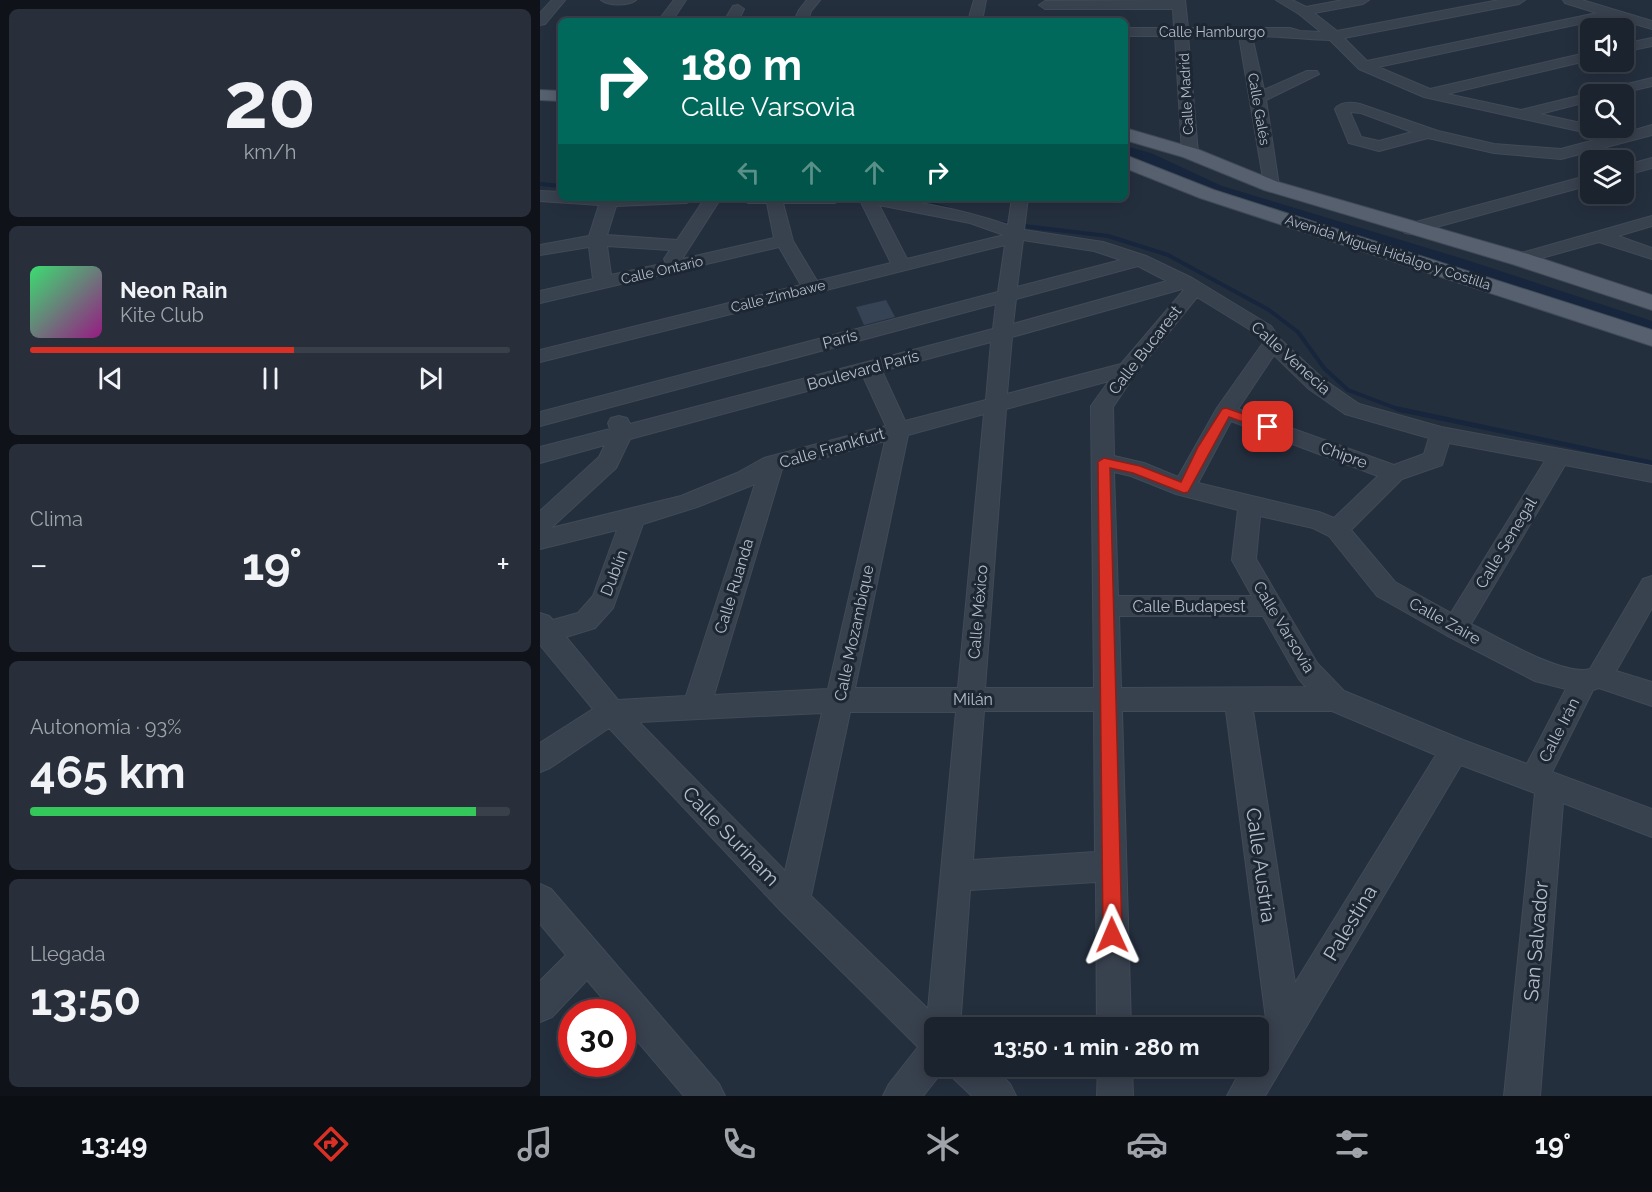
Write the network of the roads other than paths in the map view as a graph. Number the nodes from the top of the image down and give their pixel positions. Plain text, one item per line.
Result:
1 (607, 0) edge
2 (680, 0) edge
3 (814, 0) edge
4 (980, 0) edge
5 (1282, 0) edge
6 (1363, 0) edge
7 (1519, 0) edge
8 (1569, 0) edge
9 (1045, 2) edge
10 (1174, 3) edge
11 (627, 5) edge
12 (550, 6) edge
13 (1304, 11) junction
14 (1613, 13) junction
15 (667, 18) edge
16 (802, 18) edge
17 (976, 18) edge
18 (1042, 18) edge
19 (540, 21) edge
20 (1652, 25) edge
21 (1128, 32) edge
22 (1178, 34) junction
23 (1245, 35) junction
24 (1128, 36) edge
25 (1334, 36) junction
26 (1652, 42) edge
27 (1634, 46) edge
28 (1580, 58) edge
29 (1364, 66) junction
30 (1312, 74) dead end
31 (1652, 82) edge
32 (1634, 86) edge
33 (1430, 94) junction
34 (540, 95) edge
35 (558, 96) edge
36 (1258, 98) junction
37 (1580, 99) edge
38 (1518, 114) junction
39 (1580, 128) edge
40 (1652, 130) edge
41 (1427, 133) junction
42 (1634, 134) edge
43 (1128, 135) edge
44 (1619, 138) edge
45 (1629, 138) edge
46 (1652, 142) edge
47 (1190, 153) junction
48 (1128, 162) edge
49 (1652, 163) edge
50 (1634, 168) edge
51 (1634, 173) edge
52 (1652, 180) edge
53 (1580, 183) edge
54 (1272, 186) junction
55 (540, 196) edge
56 (558, 197) edge
57 (609, 201) edge
58 (710, 201) edge
59 (774, 201) edge
60 (869, 201) edge
61 (883, 201) edge
62 (1652, 221) edge
63 (1017, 223) edge
64 (1411, 229) junction
65 (1603, 237) junction
66 (597, 240) junction
67 (784, 241) junction
68 (680, 245) junction
69 (540, 250) edge
70 (1652, 254) edge
71 (1520, 259) junction
72 (1140, 260) junction
73 (901, 265) junction
74 (668, 268) junction
75 (603, 283) junction
76 (1190, 285) junction
77 (811, 287) junction
78 (1006, 295) junction
79 (540, 297) edge
80 (1652, 303) edge
81 (1002, 333) junction
82 (1652, 338) edge
83 (1273, 343) junction
84 (540, 356) edge
85 (870, 368) junction
86 (1128, 369) junction
87 (613, 400) junction
88 (996, 404) junction
89 (540, 406) edge
90 (567, 412) junction
91 (1226, 412) junction
92 (540, 419) edge
93 (898, 430) junction
94 (622, 433) junction
95 (1440, 434) junction
96 (540, 455) edge
97 (1558, 458) junction
98 (1104, 462) junction
99 (772, 464) junction
100 (1394, 473) junction
101 (1652, 474) edge
102 (1184, 488) junction
103 (1250, 506) junction
104 (634, 518) junction
105 (540, 525) edge
106 (1337, 530) junction
107 (540, 540) edge
108 (1652, 586) edge
109 (1107, 606) junction
110 (1271, 606) junction
111 (1455, 628) junction
112 (543, 630) edge
113 (1592, 679) junction
114 (1652, 694) edge
115 (971, 699) junction
116 (1108, 699) junction
117 (1238, 699) junction
118 (1334, 699) junction
119 (839, 700) junction
120 (696, 708) junction
121 (611, 712) junction
122 (1455, 750) junction
123 (540, 759) edge
124 (1542, 782) junction
125 (1652, 823) edge
126 (1111, 866) junction
127 (956, 876) junction
128 (540, 900) edge
129 (794, 902) junction
130 (588, 955) junction
131 (540, 1005) edge
132 (944, 1017) edge
133 (1114, 1017) edge
134 (924, 1029) edge
135 (1285, 1031) junction
136 (924, 1067) edge
137 (977, 1077) edge
138 (1115, 1077) edge
139 (707, 1096) edge
140 (901, 1096) edge
141 (998, 1096) edge
142 (1115, 1096) edge
143 (1245, 1096) edge
144 (1522, 1096) edge

1 - 11 street
2 - 15 street
3 - 16 street
4 - 17 street
5 - 13 street
6 - 13 street
7 - 25 street, Calle Hamburgo
8 - 14 street
9 - 10 street
9 - 18 street
10 - 22 street, Calle Madrid
12 - 19 street
13 - 25 street
14 - 20 street
14 - 29 street
21 - 22 street, Calle Hamburgo
22 - 23 street, Calle Hamburgo
22 - 24 street, Calle Hamburgo
22 - 47 street, Calle Madrid
23 - 25 street, Calle Hamburgo
23 - 36 street, Calle Galés
25 - 29 street
26 - 27 street
28 - 33 street
29 - 33 street
30 - 36 street
31 - 32 street
33 - 38 street
34 - 35 main road
36 - 54 street, Calle Galés
37 - 38 street
38 - 39 street
40 - 42 street
41 - 41 street
41 - 44 street
43 - 47 main road, Avenida Miguel Hidalgo y Costilla
45 - 46 street
47 - 54 main road, Avenida Miguel Hidalgo y Costilla
48 - 82 main road, Avenida Miguel Hidalgo y Costilla
49 - 50 street
51 - 52 street
53 - 64 street
54 - 64 main road, Avenida Miguel Hidalgo y Costilla
55 - 56 street
57 - 66 street
58 - 68 street
59 - 67 street
60 - 73 street
61 - 63 street, Calle Venecia
62 - 65 street
63 - 72 street, Calle Venecia
63 - 73 street, Calle Zimbawe
63 - 78 street, Calle México
64 - 71 main road, Avenida Miguel Hidalgo y Costilla
65 - 70 street
65 - 71 street
66 - 68 street
66 - 69 street
66 - 75 street
67 - 74 street, Calle Ontario
67 - 77 street
68 - 74 street
71 - 80 main road, Avenida Miguel Hidalgo y Costilla
72 - 76 street, Calle Venecia
72 - 78 street, París
73 - 77 street, Calle Zimbawe
74 - 75 street, Calle Ontario
75 - 79 street, Calle Ontario
76 - 81 street, Boulevard París
76 - 83 street, Calle Venecia
76 - 86 street, Calle Bucarest
77 - 84 street, Calle Zimbawe
78 - 81 street, Calle México
78 - 87 street, París
81 - 85 street, Boulevard París
81 - 88 street, Calle México
83 - 91 street
83 - 95 street, Calle Venecia
85 - 93 street
85 - 94 street, Boulevard París
86 - 88 street, Calle Frankfurt
86 - 98 street, Calle Bucarest
87 - 90 street, París
87 - 94 street
88 - 93 street, Calle Frankfurt
88 - 115 street, Calle México
89 - 90 street
90 - 92 street, París
91 - 100 street, Chipre
91 - 102 street
93 - 99 street, Calle Frankfurt
93 - 119 street, Calle Mozambique
94 - 96 street, Boulevard París
94 - 105 street
95 - 97 street, Calle Venecia
95 - 100 street
97 - 101 street, Calle Venecia
97 - 111 street, Calle Senegal
98 - 102 street
98 - 109 street, Calle Bucarest
99 - 104 street, Calle Frankfurt
99 - 120 street, Calle Ruanda
100 - 106 street
102 - 103 street
103 - 106 street
103 - 110 street, Calle Varsovia
104 - 107 street, Calle Frankfurt
104 - 112 street, Dublín
106 - 111 street, Calle Zaire
108 - 113 street, Calle Irán
109 - 110 street, Calle Budapest
109 - 116 street, Calle Bucarest
110 - 118 street, Calle Varsovia
111 - 113 street, Calle Zaire
112 - 121 street, Calle Surinam
113 - 114 street, Calle Zaire
113 - 124 street, Calle Irán
115 - 116 street, Milán
115 - 119 street, Milán
115 - 127 street, Calle México
116 - 117 street, Milán
116 - 126 street, Calle Bucarest
117 - 118 street, Milán
117 - 135 street, Calle Austria
118 - 122 street, Calle Varsovia
119 - 120 street, Milán
119 - 129 street, Calle Mozambique
120 - 121 street, Milán
121 - 123 street
121 - 129 street, Calle Surinam
122 - 124 street, Calle Varsovia
122 - 135 street, Palestina
124 - 125 street, Calle Varsovia
124 - 144 street, San Salvador
126 - 127 street
126 - 133 street, Calle Bucarest
127 - 132 street, Calle México
128 - 130 street
129 - 134 street, Calle Surinam
130 - 131 street
130 - 139 street
135 - 143 street, Palestina
136 - 140 street
137 - 141 street
138 - 142 street

